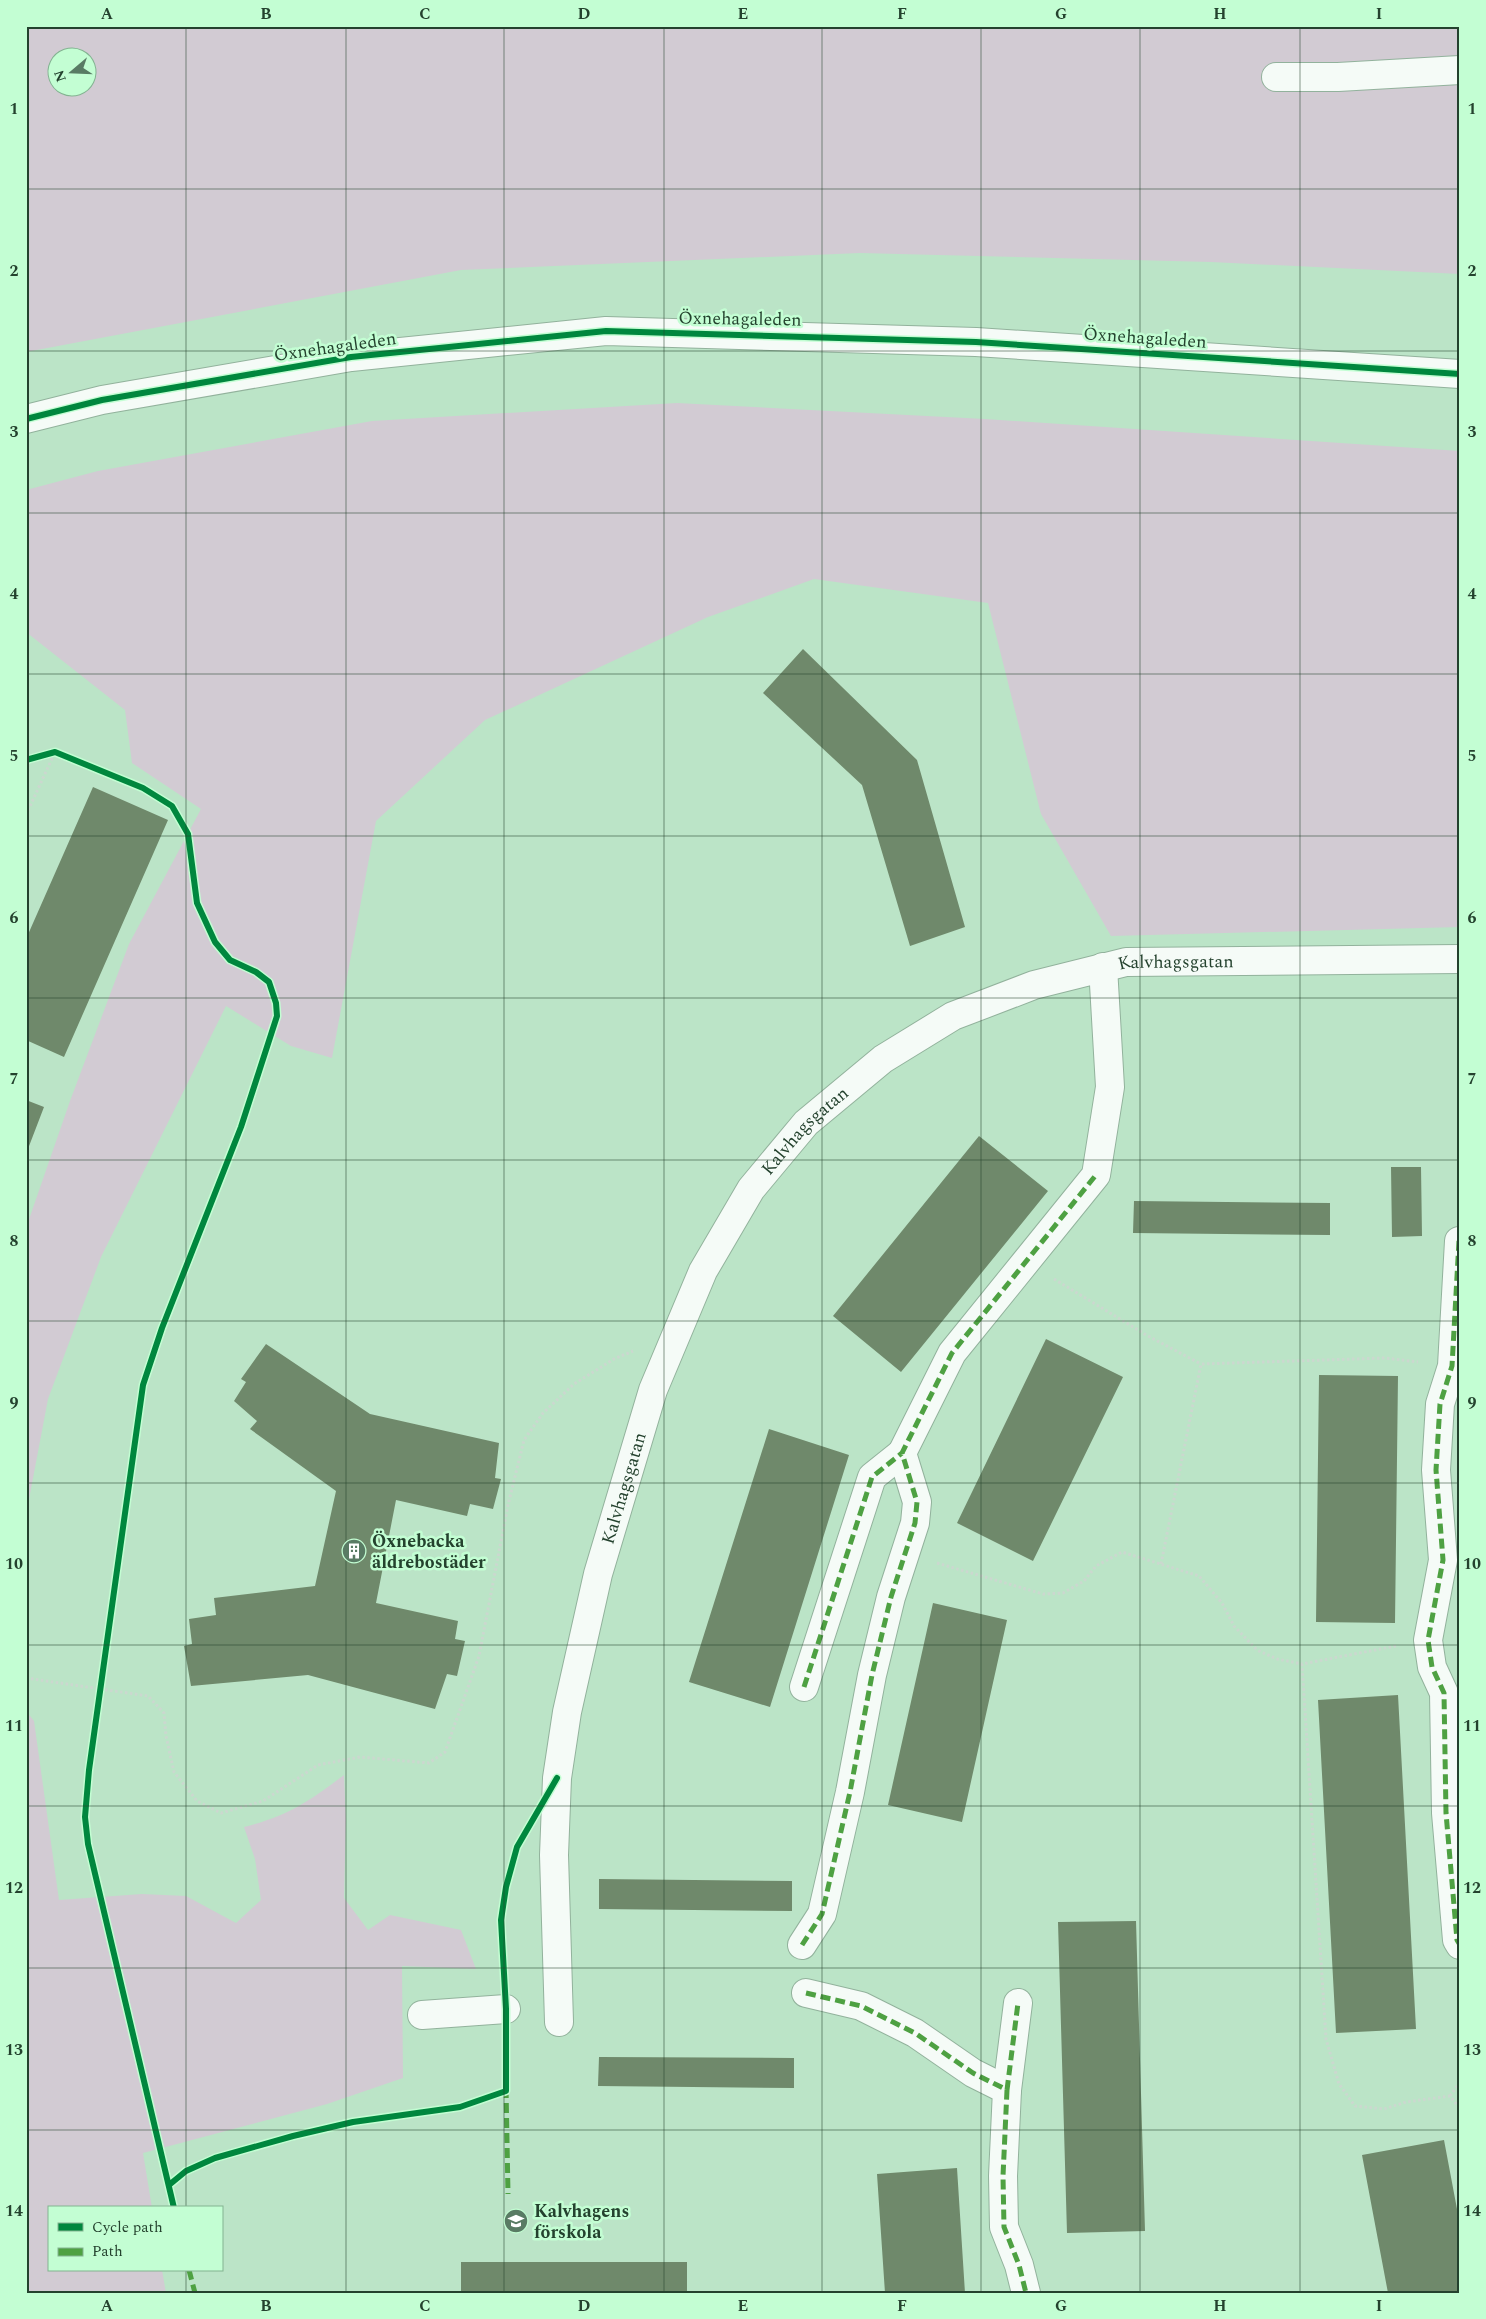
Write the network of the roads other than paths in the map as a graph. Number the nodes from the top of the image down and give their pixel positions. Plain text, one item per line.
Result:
1 (1460, 70) edge
2 (1276, 77) dead end
3 (1460, 374) edge
4 (26, 419) edge
5 (1460, 959) edge
6 (1103, 967) junction
7 (1459, 1241) edge
8 (902, 1453) junction
9 (804, 1686) dead end
10 (1455, 1859) edge
11 (802, 1945) dead end
12 (1460, 1945) edge
13 (806, 1993) dead end
14 (1018, 2003) dead end
15 (506, 2009) dead end
16 (422, 2015) dead end
17 (560, 2022) dead end
18 (1007, 2090) junction
19 (1026, 2293) edge

1 - 2 street
3 - 4 street, Öxnehagaleden
5 - 6 street, Kalvhagsgatan
6 - 8 street
6 - 17 street, Kalvhagsgatan
7 - 10 street
8 - 9 street
8 - 11 street
10 - 12 street
13 - 18 street
14 - 18 street
15 - 16 street
18 - 19 street

